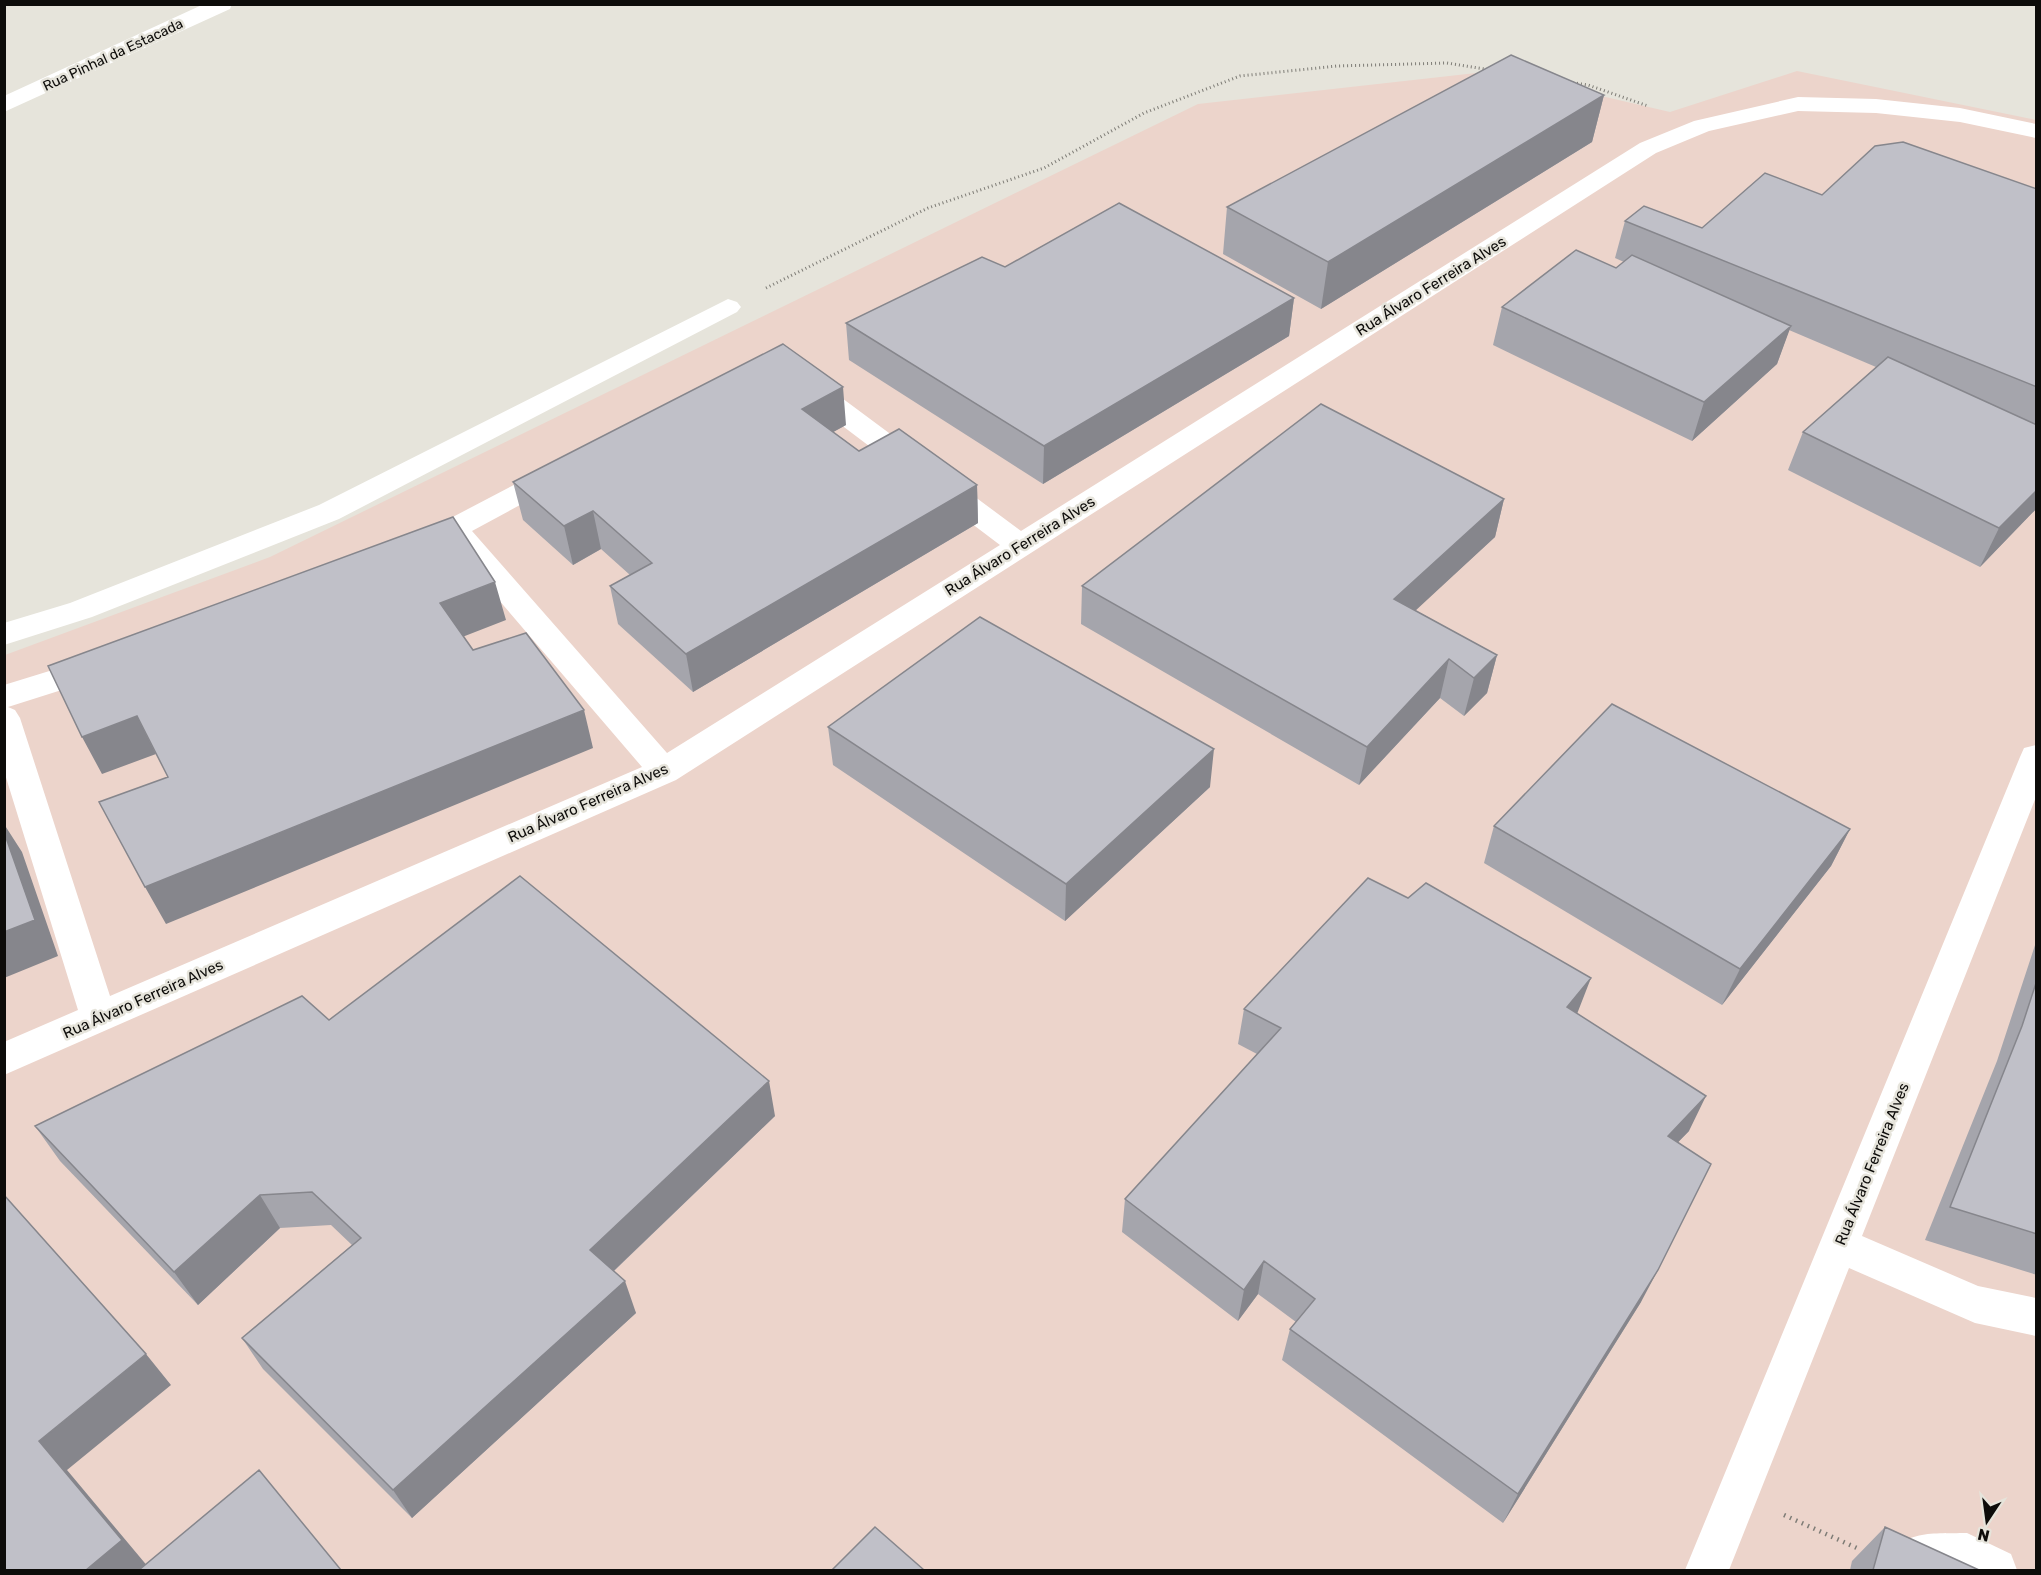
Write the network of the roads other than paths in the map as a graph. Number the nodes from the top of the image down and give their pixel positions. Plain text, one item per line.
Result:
1 (222, 4) edge
2 (4, 105) edge
3 (2037, 131) edge
4 (728, 307) road end
5 (790, 372) edge
6 (579, 461) edge
7 (455, 530) junction
8 (1021, 546) junction
9 (393, 558) edge
10 (4, 634) edge
11 (129, 657) edge
12 (4, 697) edge
13 (4, 718) edge
14 (2037, 757) edge
15 (664, 771) junction
16 (99, 1018) junction
17 (4, 1059) edge
18 (1839, 1245) junction
19 (2037, 1317) edge
20 (1707, 1570) edge
21 (1906, 1570) edge
22 (1995, 1570) edge

1 - 2 street, Rua Pinhal da Estacada
3 - 8 street, Rua Álvaro Ferreira Alves
4 - 10 street
5 - 8 street
6 - 7 street
7 - 9 street
7 - 15 street
8 - 15 street, Rua Álvaro Ferreira Alves
11 - 12 street
13 - 16 street
14 - 18 street, Rua Álvaro Ferreira Alves
15 - 16 street, Rua Álvaro Ferreira Alves
16 - 17 street, Rua Álvaro Ferreira Alves
18 - 19 street
18 - 20 street, Rua Álvaro Ferreira Alves
21 - 22 street

